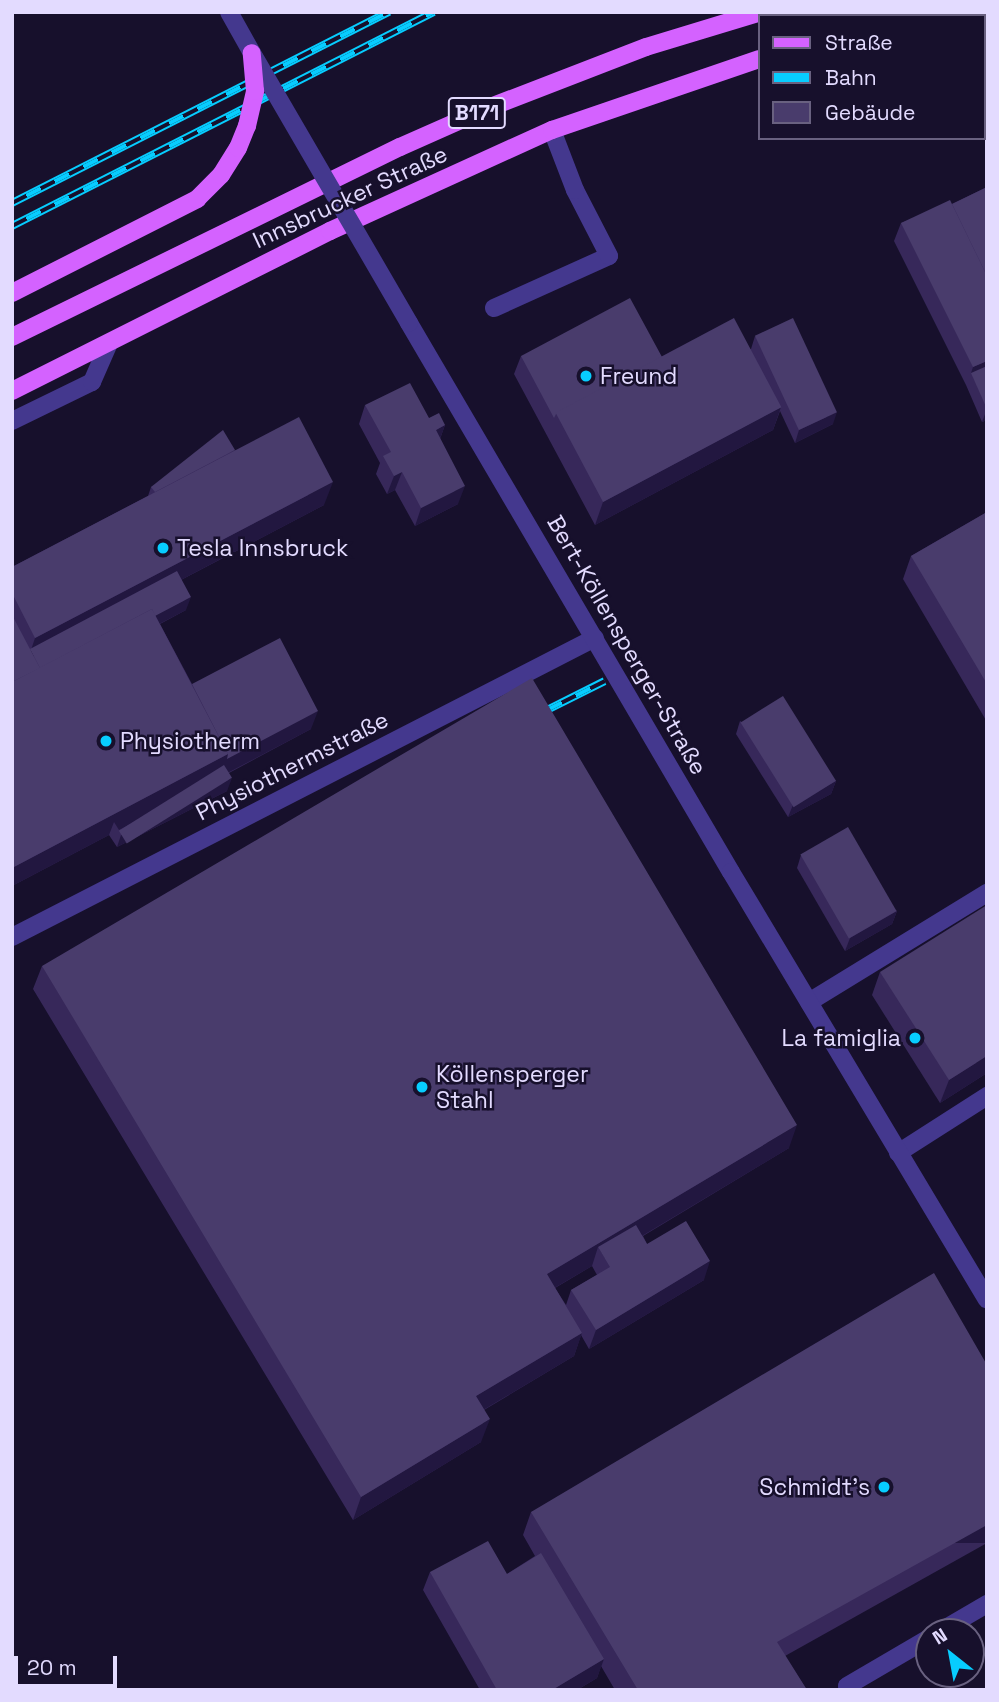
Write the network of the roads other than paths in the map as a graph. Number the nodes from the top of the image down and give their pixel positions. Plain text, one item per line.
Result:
1 (229, 12) edge
2 (761, 12) edge
3 (253, 53) junction
4 (758, 59) edge
5 (552, 130) junction
6 (12, 293) edge
7 (494, 308) dead end
8 (12, 337) edge
9 (109, 342) junction
10 (12, 391) edge
11 (12, 421) edge
12 (595, 638) junction
13 (987, 893) edge
14 (12, 937) edge
15 (809, 1002) junction
16 (987, 1096) edge
17 (898, 1153) junction
18 (987, 1299) edge
19 (987, 1604) edge
20 (963, 1618) edge
21 (915, 1646) edge
22 (849, 1690) edge

1 - 3 street, Bert-Köllensperger-Straße
2 - 8 main road, B171
3 - 6 main road, bridge
3 - 12 street, Bert-Köllensperger-Straße, bridge
4 - 5 main road, Innsbrucker Straße / B171
5 - 7 street
5 - 9 main road, Innsbrucker Straße / B171
9 - 10 main road, Innsbrucker Straße / B171
9 - 11 street
12 - 14 street, Physiothermstraße
12 - 15 street, Bert-Köllensperger-Straße
13 - 15 street
15 - 17 street, Bert-Köllensperger-Straße
16 - 17 street
17 - 18 street, Bert-Köllensperger-Straße
19 - 20 street
21 - 22 street

